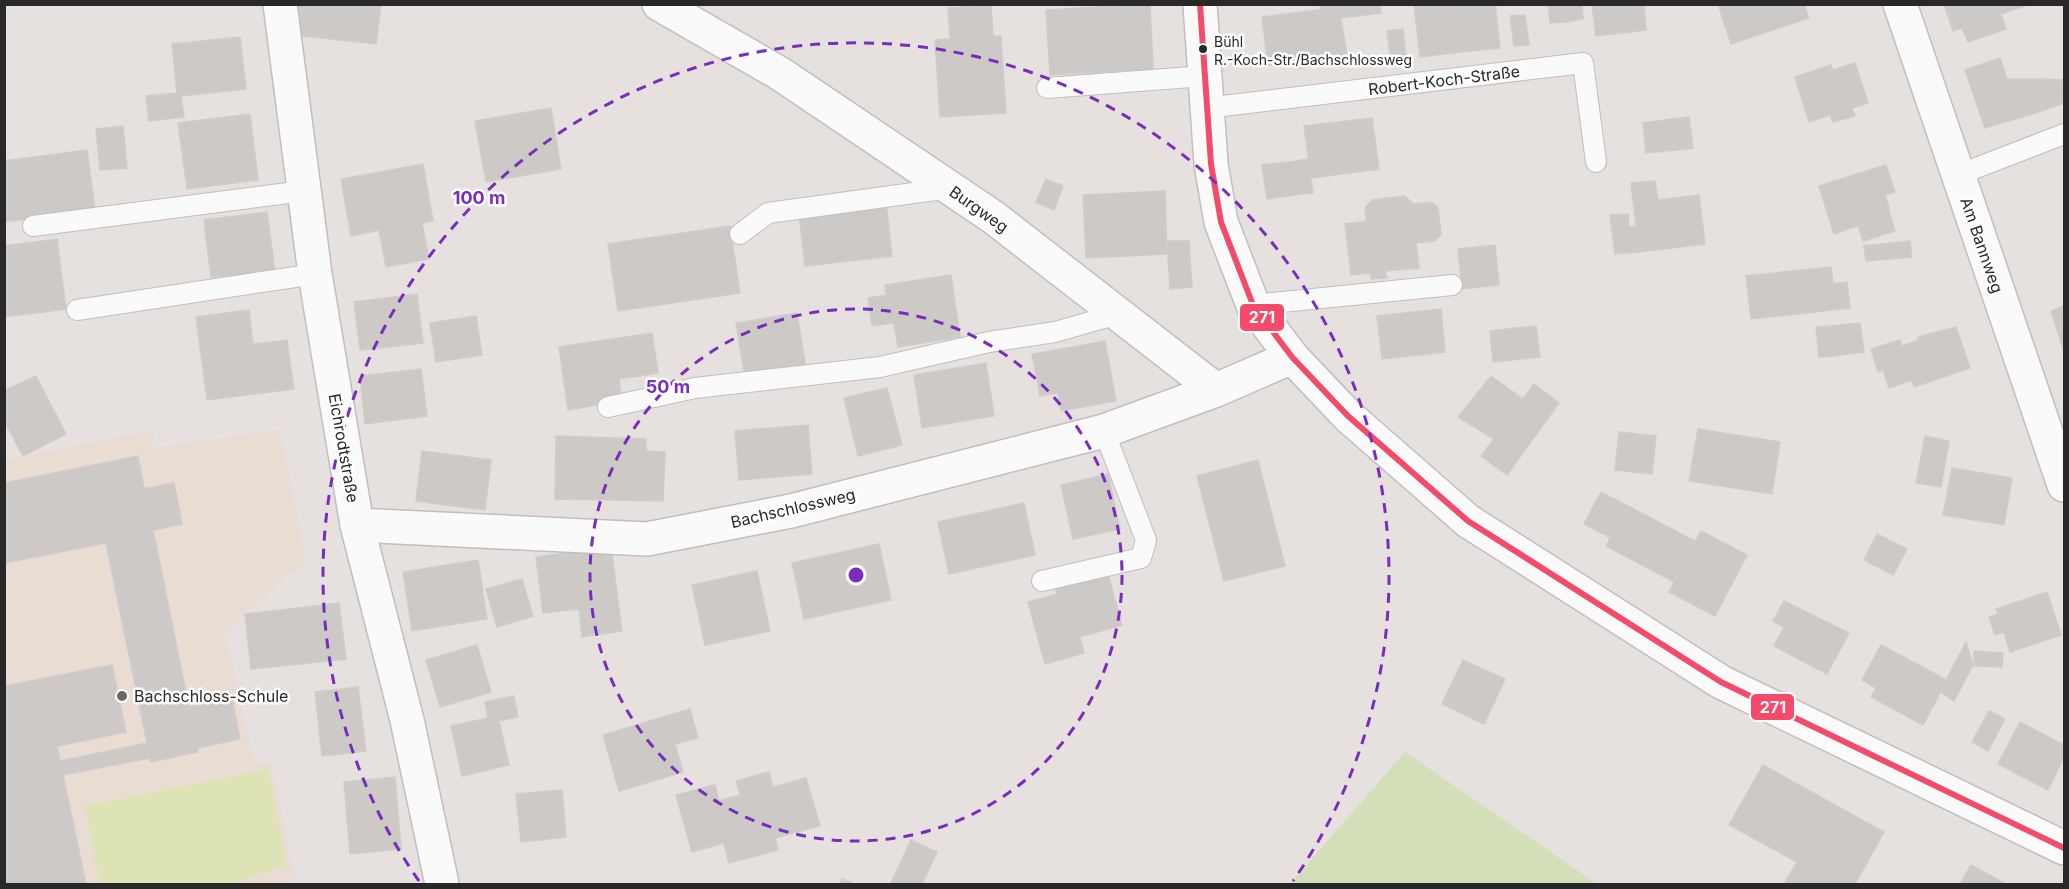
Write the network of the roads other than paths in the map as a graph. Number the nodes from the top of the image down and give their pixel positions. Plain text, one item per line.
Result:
1 (280, 4) edge
2 (659, 4) edge
3 (1200, 4) edge
4 (1900, 4) edge
5 (1047, 88) dead end
6 (1205, 92) junction
7 (2064, 134) edge
8 (1596, 162) dead end
9 (1958, 175) junction
10 (950, 188) junction
11 (304, 191) junction
12 (33, 226) dead end
13 (740, 234) dead end
14 (315, 273) junction
15 (1452, 285) dead end
16 (1253, 305) junction
17 (77, 310) dead end
18 (1118, 314) junction
19 (1292, 357) junction
20 (1216, 390) junction
21 (608, 406) dead end
22 (1104, 431) junction
23 (2064, 485) edge
24 (357, 525) junction
25 (1042, 581) dead end
26 (2064, 848) edge
27 (442, 885) edge

1 - 11 street, Eichrodtstraße
2 - 10 street, Burgweg
3 - 6 street
4 - 9 street, Am Bannweg
5 - 6 lane
6 - 8 lane, Robert-Koch-Straße
6 - 16 street
7 - 9 lane
9 - 23 street, Am Bannweg
10 - 13 lane
10 - 18 street, Burgweg
11 - 12 lane
11 - 14 street, Eichrodtstraße
14 - 17 lane
14 - 24 street, Eichrodtstraße
15 - 16 lane
16 - 19 street
18 - 20 street, Burgweg
18 - 21 lane
19 - 20 street
19 - 26 street
20 - 22 street, Bachschlossweg
22 - 24 street, Bachschlossweg
22 - 25 lane
24 - 27 street, Eichrodtstraße

